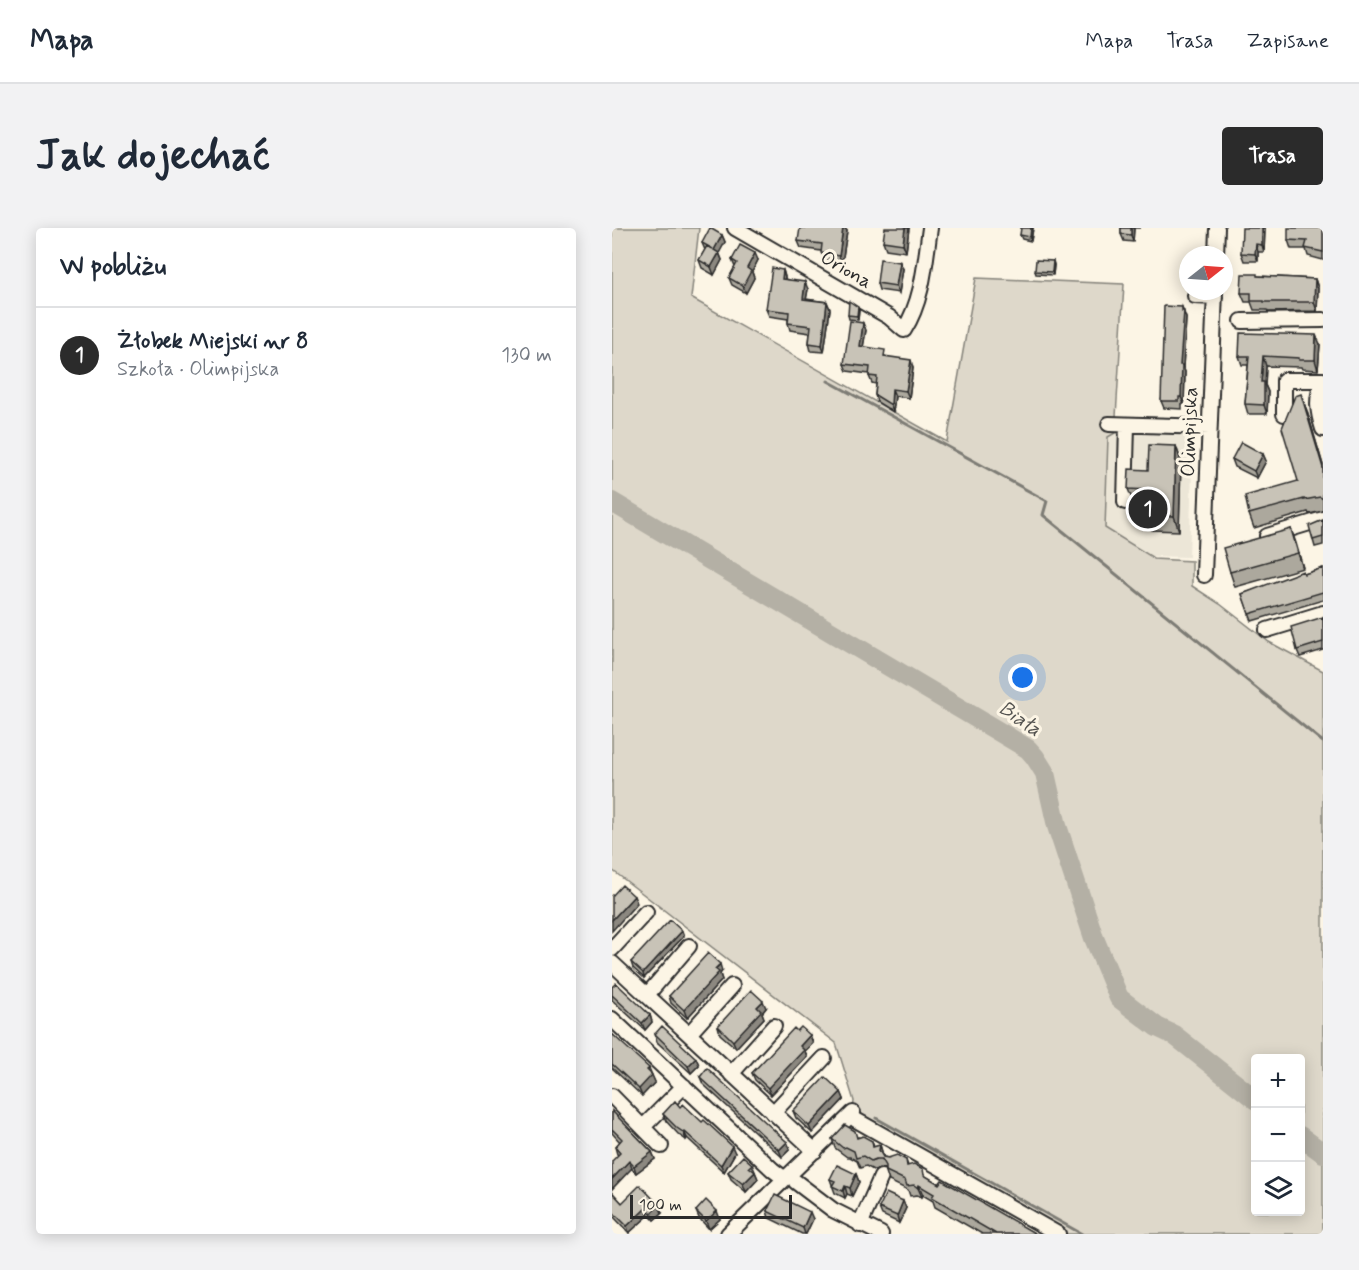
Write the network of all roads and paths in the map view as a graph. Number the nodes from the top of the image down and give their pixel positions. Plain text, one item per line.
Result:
1 (930, 228) edge
2 (1217, 228) edge
3 (741, 230) edge
4 (1216, 246) edge
5 (1215, 300) edge
6 (1323, 320) edge
7 (1242, 321) dead end
8 (1323, 382) edge
9 (1284, 414) dead end
10 (1108, 424) dead end
11 (1127, 425) junction
12 (1209, 427) junction
13 (1323, 429) edge
14 (1125, 502) dead end
15 (1323, 519) edge
16 (1258, 538) edge
17 (1204, 575) dead end
18 (1323, 613) edge
19 (1267, 630) dead end
20 (646, 912) dead end
21 (689, 946) dead end
22 (612, 949) edge
23 (612, 963) edge
24 (732, 986) dead end
25 (647, 995) junction
26 (612, 1019) edge
27 (774, 1026) dead end
28 (689, 1034) junction
29 (824, 1058) dead end
30 (731, 1074) junction
31 (684, 1086) junction
32 (612, 1096) edge
33 (773, 1113) junction
34 (643, 1127) junction
35 (899, 1145) junction
36 (661, 1146) dead end
37 (815, 1151) junction
38 (891, 1159) edge
39 (881, 1177) dead end
40 (791, 1180) junction
41 (953, 1185) edge
42 (860, 1225) junction
43 (728, 1234) edge
44 (881, 1234) edge
45 (1039, 1234) edge
46 (1058, 1234) edge

1 - 3 street, Oriona
2 - 4 street
5 - 12 street, Olimpijska
6 - 7 street
8 - 9 street
8 - 13 street
10 - 11 street
11 - 12 street
11 - 14 street
12 - 17 street, Olimpijska
15 - 16 street
18 - 19 street
20 - 22 street
21 - 25 street
23 - 25 street
24 - 28 street
25 - 28 street
26 - 31 street
27 - 30 street
28 - 30 street
29 - 33 street
30 - 33 street
31 - 34 street
31 - 40 street
32 - 34 street
33 - 37 street
34 - 36 street
35 - 37 street
35 - 38 street
35 - 46 street
37 - 40 street
39 - 42 street
40 - 42 street
40 - 43 street
41 - 45 street
42 - 44 street

